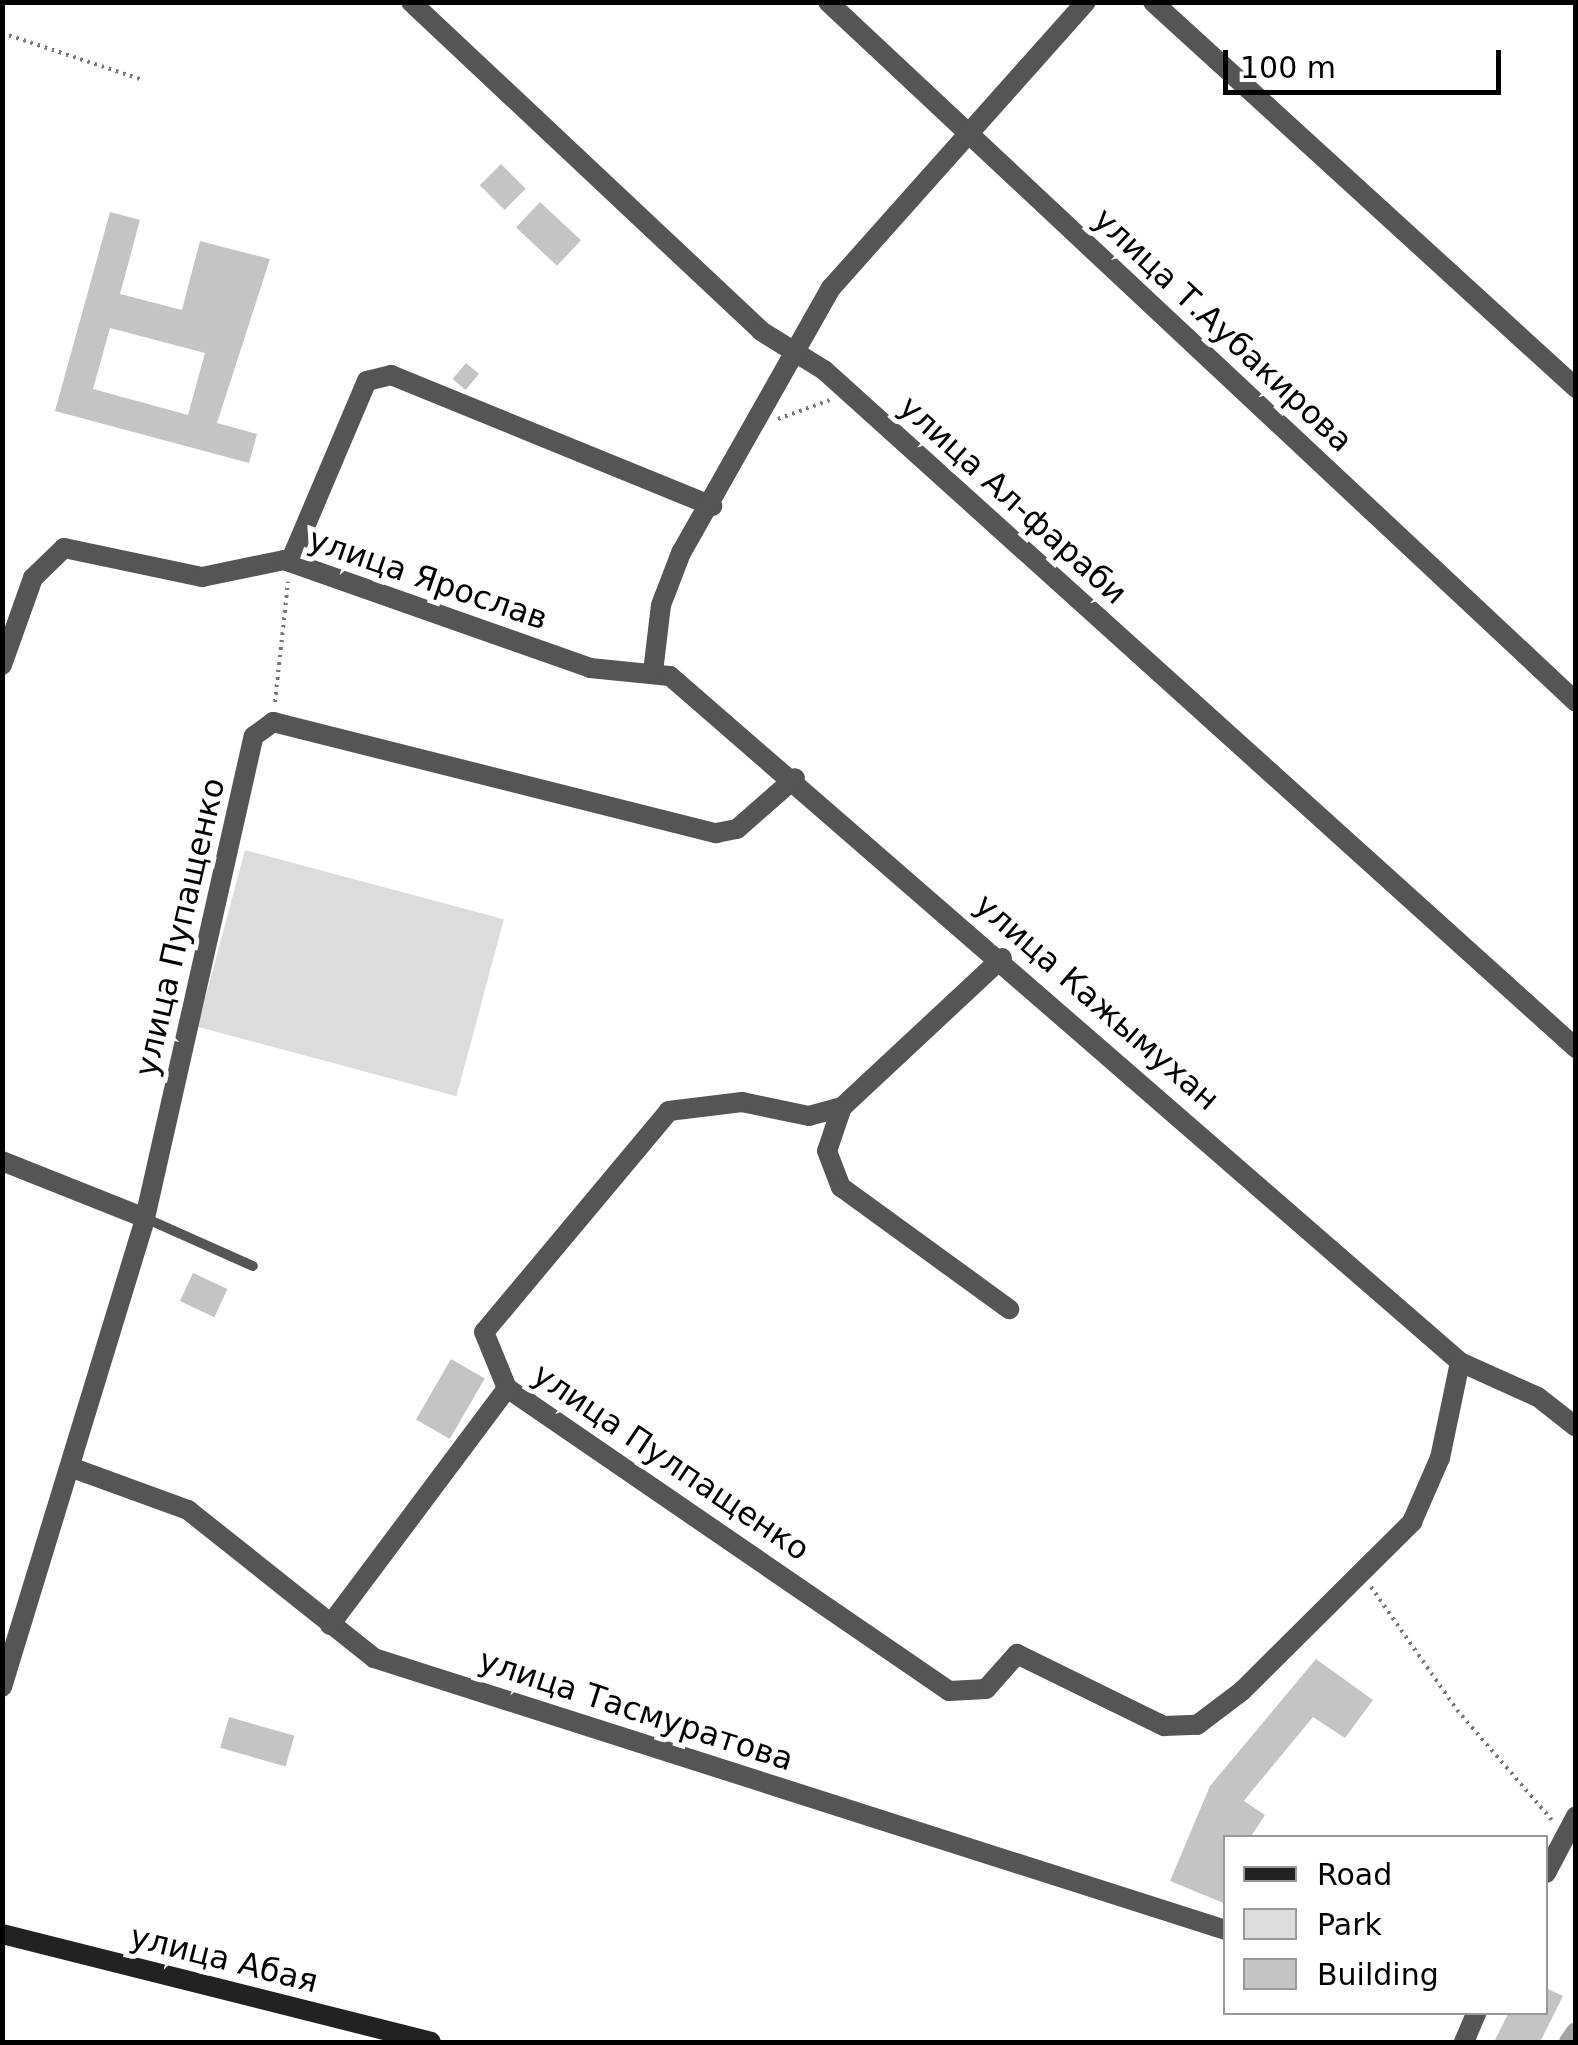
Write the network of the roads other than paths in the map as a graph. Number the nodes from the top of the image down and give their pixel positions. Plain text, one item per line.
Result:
1 (411, 2) edge
2 (828, 2) edge
3 (1086, 2) edge
4 (1153, 2) edge
5 (968, 132) junction
6 (798, 354) junction
7 (1576, 388) edge
8 (712, 506) junction
9 (290, 562) junction
10 (2, 665) edge
11 (653, 672) junction
12 (692, 692) joint
13 (1576, 702) edge
14 (795, 778) junction
15 (1002, 958) junction
16 (1576, 1048) edge
17 (842, 1106) junction
18 (2, 1161) edge
19 (145, 1218) junction
20 (253, 1266) dead end
21 (1009, 1309) dead end
22 (1460, 1362) junction
23 (507, 1388) junction
24 (1576, 1427) edge
25 (70, 1467) junction
26 (330, 1625) junction
27 (2, 1687) edge
28 (1576, 1816) edge
29 (1548, 1869) edge
30 (1223, 1929) edge
31 (2, 1934) edge
32 (1477, 2015) edge
33 (432, 2042) edge
34 (1464, 2042) edge

1 - 6 street, улица Ал-фараби
2 - 5 street, улица Т.Аубакирова
3 - 5 street
4 - 7 street
5 - 6 street
5 - 13 street, улица Т.Аубакирова
6 - 8 street
6 - 16 street, улица Ал-фараби
8 - 9 street
8 - 11 street
9 - 10 street, улица Ярослав
9 - 11 street, улица Ярослав
11 - 12 street, улица Ярослав
12 - 14 street, улица Кажымухан
14 - 15 street, улица Кажымухан
14 - 19 street, улица Пупащенко
15 - 17 street
15 - 22 street, улица Кажымухан
17 - 21 street
17 - 23 street, улица Пулпащенко
18 - 19 street
19 - 20 lane
19 - 25 street, улица Пупащенко
22 - 23 street, улица Пулпащенко
22 - 24 street, улица Кажымухан
23 - 26 street
25 - 26 street, улица Тасмуратова
25 - 27 street, улица Пупащенко
26 - 30 street, улица Тасмуратова
28 - 29 street
31 - 33 main road, улица Абая
32 - 34 street

